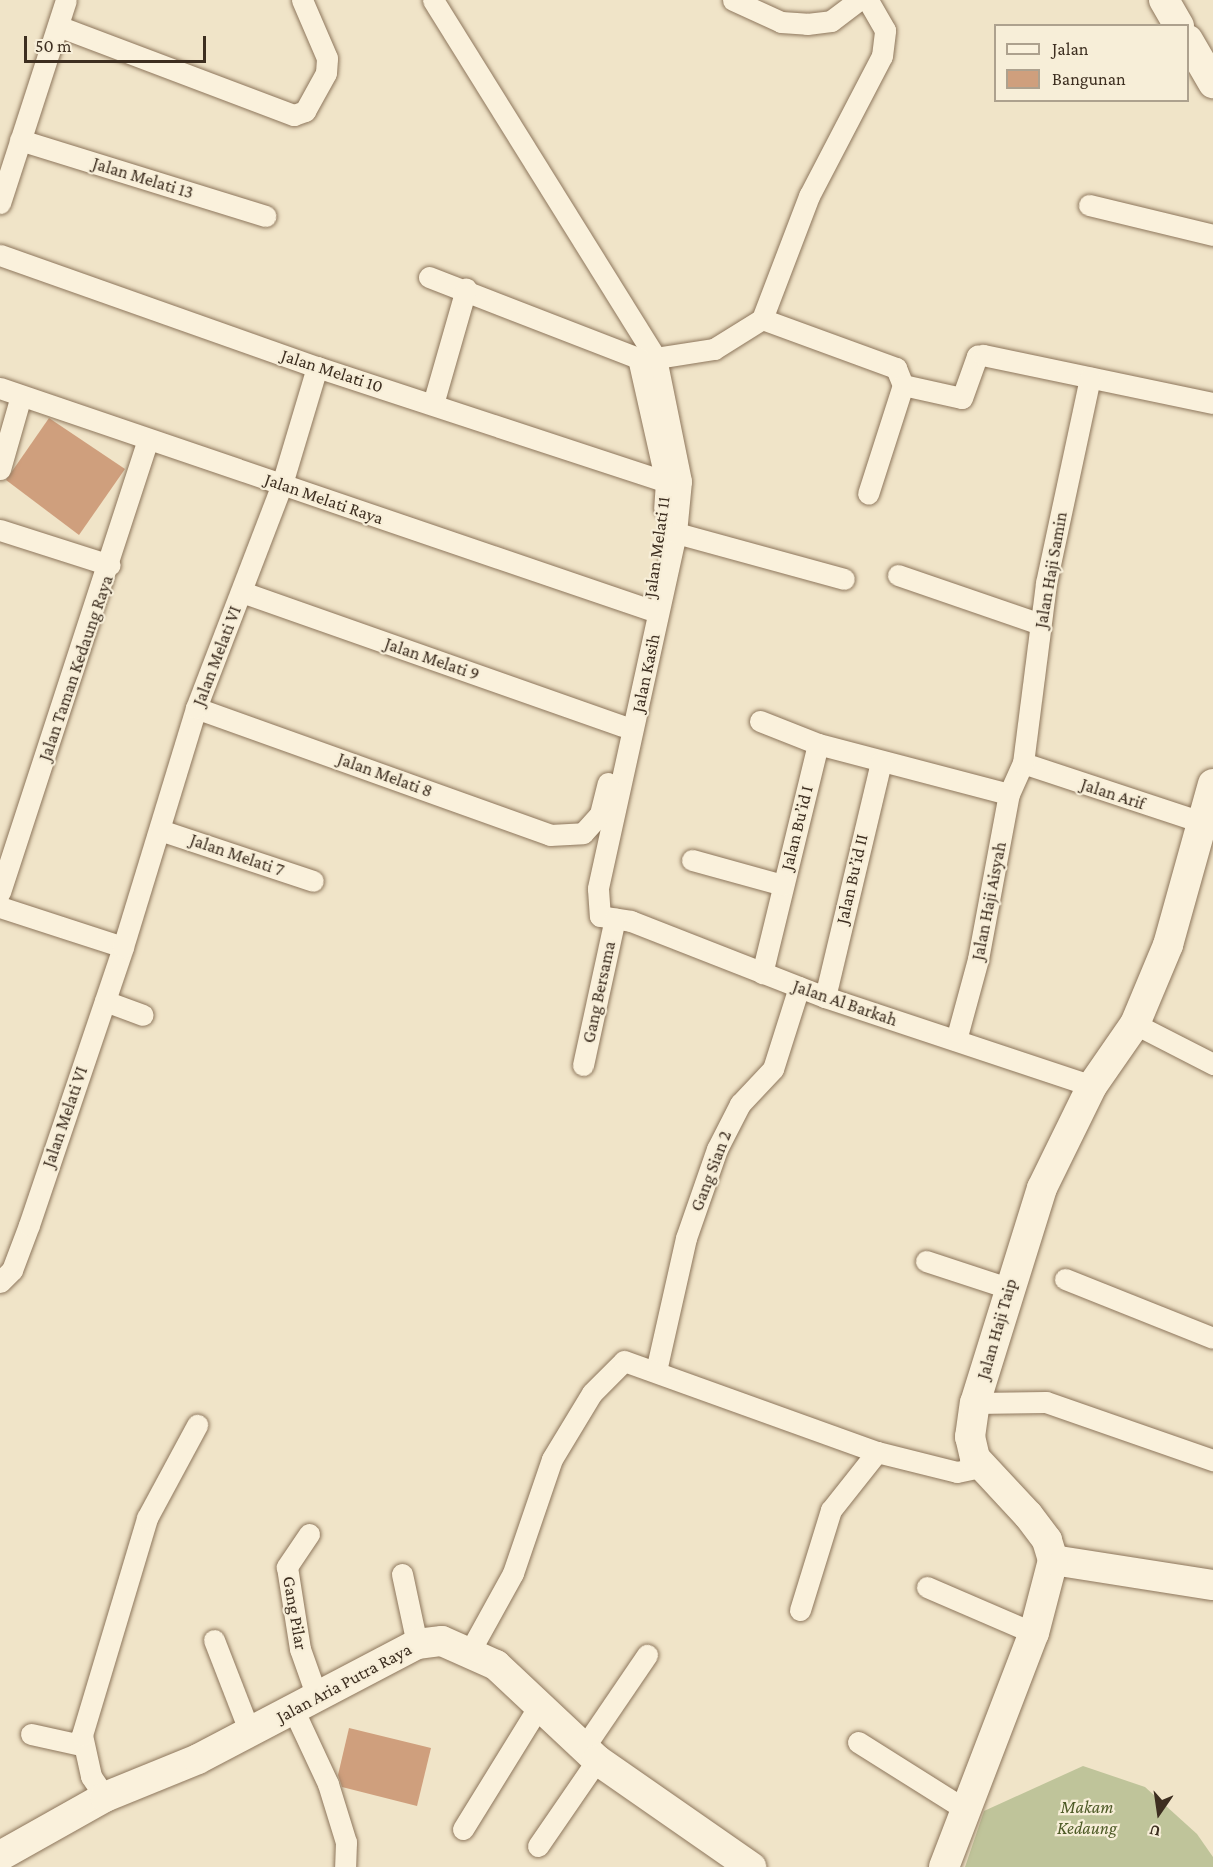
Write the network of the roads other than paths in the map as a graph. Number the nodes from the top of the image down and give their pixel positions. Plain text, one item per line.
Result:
1 (66, 0) edge
2 (302, 0) edge
3 (433, 0) edge
4 (734, 0) edge
5 (859, 0) edge
6 (868, 0) edge
7 (1164, 0) edge
8 (1178, 24) edge
9 (57, 26) junction
10 (1189, 42) edge
11 (1213, 83) edge
12 (20, 140) junction
13 (0, 203) edge
14 (1089, 205) dead end
15 (266, 216) dead end
16 (1213, 235) edge
17 (0, 255) edge
18 (429, 277) dead end
19 (466, 289) junction
20 (762, 319) junction
21 (656, 358) junction
22 (317, 368) junction
23 (1090, 378) junction
24 (903, 385) junction
25 (0, 388) edge
26 (21, 396) junction
27 (1213, 403) edge
28 (433, 404) junction
29 (147, 442) junction
30 (0, 469) edge
31 (666, 482) junction
32 (282, 484) junction
33 (868, 494) dead end
34 (0, 530) edge
35 (676, 533) junction
36 (110, 565) junction
37 (898, 575) dead end
38 (844, 579) dead end
39 (242, 592) junction
40 (648, 609) junction
41 (1040, 624) junction
42 (196, 708) junction
43 (760, 721) dead end
44 (622, 726) junction
45 (818, 744) junction
46 (881, 762) junction
47 (1023, 763) junction
48 (1213, 784) edge
49 (1010, 794) junction
50 (1204, 823) junction
51 (160, 830) junction
52 (574, 836) joint
53 (692, 860) dead end
54 (313, 881) dead end
55 (783, 885) junction
56 (0, 892) edge
57 (0, 907) edge
58 (608, 917) junction
59 (123, 947) junction
60 (762, 973) junction
61 (799, 987) junction
62 (825, 997) junction
63 (105, 1000) junction
64 (143, 1015) dead end
65 (1135, 1024) junction
66 (956, 1040) junction
67 (1213, 1064) edge
68 (582, 1065) dead end
69 (1092, 1086) junction
70 (926, 1261) dead end
71 (1065, 1279) dead end
72 (0, 1282) edge
73 (1008, 1288) junction
74 (1213, 1338) edge
75 (656, 1371) junction
76 (975, 1403) junction
77 (197, 1425) dead end
78 (877, 1452) junction
79 (1213, 1461) edge
80 (981, 1467) junction
81 (309, 1534) dead end
82 (1053, 1560) junction
83 (402, 1574) dead end
84 (1213, 1585) edge
85 (927, 1587) dead end
86 (800, 1610) dead end
87 (1034, 1633) junction
88 (214, 1640) dead end
89 (417, 1644) junction
90 (470, 1651) junction
91 (647, 1655) dead end
92 (305, 1704) junction
93 (539, 1706) junction
94 (250, 1733) junction
95 (31, 1734) dead end
96 (858, 1742) dead end
97 (81, 1745) junction
98 (590, 1754) junction
99 (105, 1797) junction
100 (966, 1810) junction
101 (463, 1829) dead end
102 (538, 1846) dead end
103 (4, 1859) edge
104 (345, 1867) edge
105 (751, 1867) edge
106 (944, 1867) edge

1 - 9 street
2 - 9 street
3 - 21 street
4 - 5 street
6 - 20 street
7 - 8 street
9 - 12 street
10 - 11 street
12 - 13 street
12 - 15 street, Jalan Melati 13
14 - 16 street
17 - 22 street, Jalan Melati 10
18 - 19 street, Jalan Melati 11
19 - 28 street
19 - 31 street, Jalan Melati 11
20 - 21 street
20 - 24 street
21 - 35 street, Jalan Kasih
22 - 28 street, Jalan Melati 10
22 - 32 street, Jalan Melati VI
23 - 24 street
23 - 27 street
23 - 41 street, Jalan Haji Samin
24 - 33 street
25 - 26 street, Jalan Melati Raya
26 - 29 street, Jalan Melati Raya
26 - 30 street
28 - 31 street, Jalan Melati 10
29 - 32 street, Jalan Melati Raya
29 - 36 street, Jalan Taman Kedaung Raya
31 - 40 street, Jalan Melati 11
32 - 39 street, Jalan Melati VI
32 - 40 street, Jalan Melati Raya
34 - 36 street
35 - 38 street
35 - 58 street, Jalan Kasih
36 - 56 street, Jalan Taman Kedaung Raya
37 - 41 street
39 - 42 street, Jalan Melati VI
39 - 44 street, Jalan Melati 9
40 - 44 street, Jalan Melati 11
41 - 47 street, Jalan Haji Samin
42 - 51 street, Jalan Melati VI
42 - 52 street, Jalan Melati 8
43 - 45 street
44 - 52 street, Jalan Melati 11
45 - 46 street
45 - 55 street, Jalan Bu’id I
46 - 49 street
46 - 62 street, Jalan Bu’id II
47 - 49 street, Jalan Haji Aisyah
47 - 50 street, Jalan Arif
48 - 50 street, Jalan Haji Taip
49 - 66 street, Jalan Haji Aisyah
50 - 65 street, Jalan Haji Taip
51 - 54 street, Jalan Melati 7
51 - 59 street, Jalan Melati VI
53 - 55 street
55 - 60 street, Jalan Bu’id I
57 - 59 street
58 - 60 street, Jalan Al Barkah
58 - 68 street, Gang Bersama
59 - 63 street, Jalan Melati VI
60 - 61 street, Jalan Al Barkah
61 - 62 street, Jalan Al Barkah
61 - 75 street, Gang Sian 2
62 - 66 street, Jalan Al Barkah
63 - 64 street
63 - 72 street, Jalan Melati VI
65 - 67 street
65 - 69 street, Jalan Haji Taip
66 - 69 street, Jalan Al Barkah
69 - 73 street, Jalan Haji Taip
70 - 73 street
71 - 74 street
73 - 76 street, Jalan Haji Taip
75 - 78 street
75 - 90 street
76 - 79 street
76 - 80 street, Jalan Haji Taip
77 - 97 street
78 - 80 street
78 - 86 street
80 - 82 street, Jalan Haji Taip
81 - 92 street, Gang Pilar
82 - 84 street
82 - 87 street
83 - 89 street
85 - 87 street
87 - 100 street
88 - 94 street
89 - 90 street, Jalan Aria Putra Raya
89 - 92 street, Jalan Aria Putra Raya
90 - 93 street, Jalan Aria Putra Raya
91 - 98 street
92 - 94 street, Jalan Aria Putra Raya
92 - 104 street, Gang Pilar
93 - 98 street, Jalan Aria Putra Raya
93 - 101 street
94 - 99 street, Jalan Aria Putra Raya
95 - 97 street
96 - 100 street
97 - 99 street
98 - 102 street
98 - 105 street, Jalan Aria Putra Raya
99 - 103 street, Jalan Aria Putra Raya
100 - 106 street

